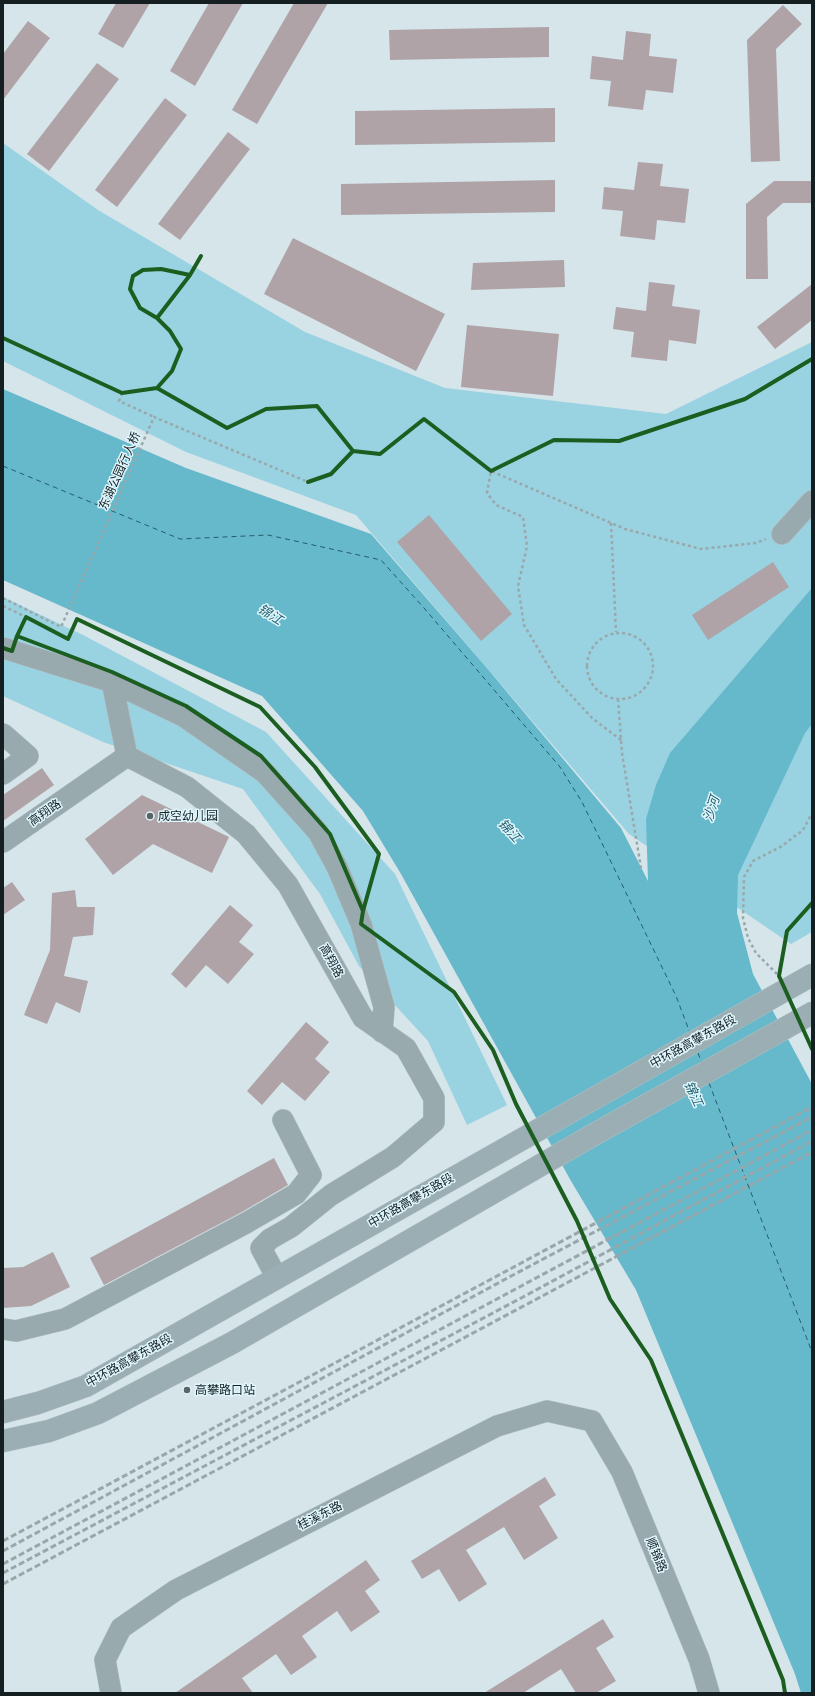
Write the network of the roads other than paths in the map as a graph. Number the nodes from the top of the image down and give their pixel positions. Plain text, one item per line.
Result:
1 (812, 501) edge
2 (782, 534) road end
3 (3, 648) edge
4 (112, 682) junction
5 (3, 720) edge
6 (3, 724) edge
7 (3, 734) edge
8 (126, 756) junction
9 (3, 774) edge
10 (3, 842) edge
11 (812, 975) edge
12 (812, 1013) edge
13 (382, 1032) junction
14 (283, 1120) dead end
15 (277, 1278) junction
16 (3, 1329) edge
17 (3, 1412) edge
18 (592, 1421) joint
19 (3, 1441) edge
20 (111, 1693) edge
21 (709, 1693) edge

1 - 2 street
3 - 4 street
4 - 8 street
4 - 13 street
5 - 6 street
7 - 9 street
8 - 10 street, 高翔路
8 - 13 street, 高翔路
11 - 15 main road, 中环路高攀东路段
12 - 19 main road
13 - 15 street, 高翔路
14 - 16 street
15 - 17 main road, 中环路高攀东路段
18 - 20 street, 桂溪东路
18 - 21 street, 顺锦路

